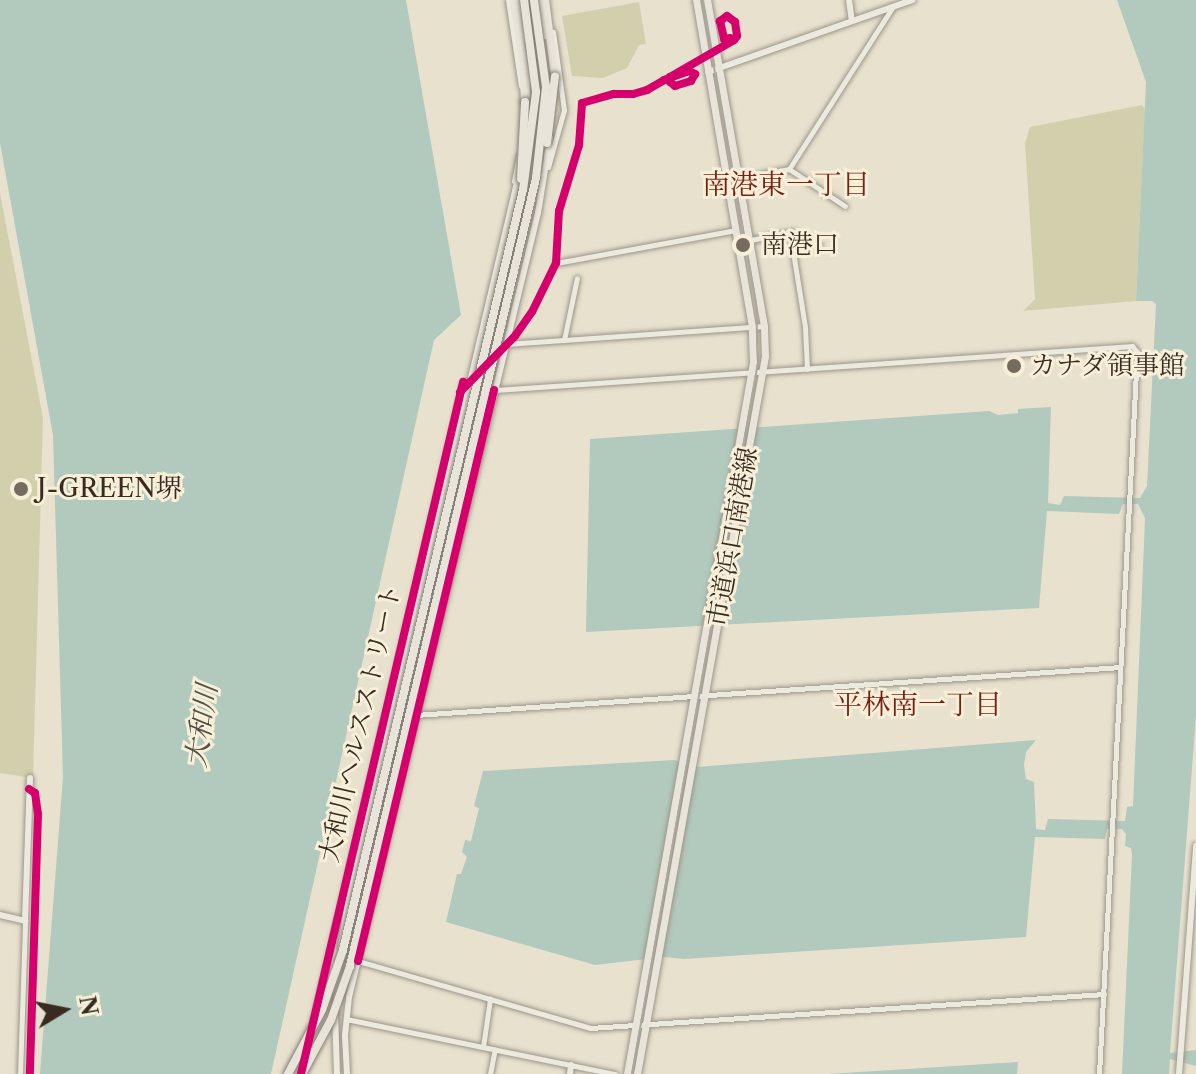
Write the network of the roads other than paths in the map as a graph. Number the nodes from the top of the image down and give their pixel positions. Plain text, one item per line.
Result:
1 (508, 0) edge
2 (519, 0) edge
3 (541, 0) edge
4 (696, 0) edge
5 (707, 0) edge
6 (849, 0) edge
7 (913, 0) edge
8 (893, 7) junction
9 (852, 21) junction
10 (719, 68) junction
11 (708, 72) junction
12 (789, 169) junction
13 (547, 170) junction
14 (739, 179) junction
15 (845, 206) dead end
16 (735, 230) junction
17 (790, 233) junction
18 (750, 240) junction
19 (820, 246) dead end
20 (556, 263) dead end
21 (500, 265) junction
22 (577, 278) dead end
23 (764, 326) junction
24 (752, 327) junction
25 (564, 340) junction
26 (505, 345) junction
27 (807, 369) junction
28 (763, 372) junction
29 (751, 373) junction
30 (474, 377) junction
31 (463, 382) dead end
32 (494, 390) junction
33 (1120, 667) junction
34 (706, 694) junction
35 (692, 695) junction
36 (393, 710) junction
37 (417, 715) junction
38 (30, 778) dead end
39 (1196, 846) edge
40 (1194, 902) edge
41 (0, 915) edge
42 (25, 921) junction
43 (340, 956) junction
44 (358, 961) junction
45 (1104, 994) junction
46 (490, 999) junction
47 (346, 1019) junction
48 (646, 1023) junction
49 (635, 1024) junction
50 (483, 1047) junction
51 (495, 1049) junction
52 (571, 1065) junction
53 (1179, 1070) edge
54 (20, 1074) edge
55 (288, 1074) edge
56 (301, 1074) edge
57 (337, 1074) edge
58 (347, 1074) edge
59 (490, 1074) edge
60 (570, 1074) edge
61 (615, 1074) edge
62 (627, 1074) edge
63 (637, 1074) edge
64 (1099, 1074) edge

1 - 21 street
2 - 21 street
2 - 55 highway, bridge
3 - 13 street
3 - 13 street
3 - 56 highway, bridge
4 - 11 main road, 市道浜口南港線
5 - 10 main road, 市道浜口南港線
6 - 9 street
7 - 8 street
8 - 9 street
8 - 12 street
9 - 10 street
10 - 11 street
10 - 14 main road, 市道浜口南港線
11 - 16 main road, 市道浜口南港線
12 - 14 street
12 - 15 street
13 - 26 street
14 - 18 main road, 市道浜口南港線
16 - 20 street
16 - 24 main road, 市道浜口南港線
17 - 18 street
17 - 19 street
17 - 27 street
18 - 23 main road, 市道浜口南港線
21 - 30 street
22 - 25 street
23 - 24 street
23 - 28 main road, 市道浜口南港線
24 - 25 street
24 - 29 main road, 市道浜口南港線
25 - 26 street
26 - 32 street
27 - 28 street
27 - 33 street
28 - 29 street
28 - 34 main road, 市道浜口南港線
29 - 32 street
29 - 35 main road, 市道浜口南港線
30 - 32 street
30 - 36 street
31 - 56 street, 大和川ヘルスストリート
32 - 37 street
33 - 34 street
33 - 45 street
34 - 35 street
34 - 48 main road, 市道浜口南港線
35 - 37 street
35 - 49 main road, 市道浜口南港線
36 - 37 street
36 - 43 street
37 - 44 street
38 - 42 street
39 - 40 street
40 - 53 street
41 - 42 street
42 - 54 street
43 - 44 street
43 - 57 street
44 - 46 street
44 - 47 street
45 - 48 street
45 - 64 street
46 - 49 street
46 - 50 street
47 - 50 street
47 - 58 street
48 - 49 street
48 - 63 main road, 市道浜口南港線
49 - 62 main road, 市道浜口南港線
50 - 51 street
51 - 52 street
51 - 59 street
52 - 60 street
52 - 61 street

